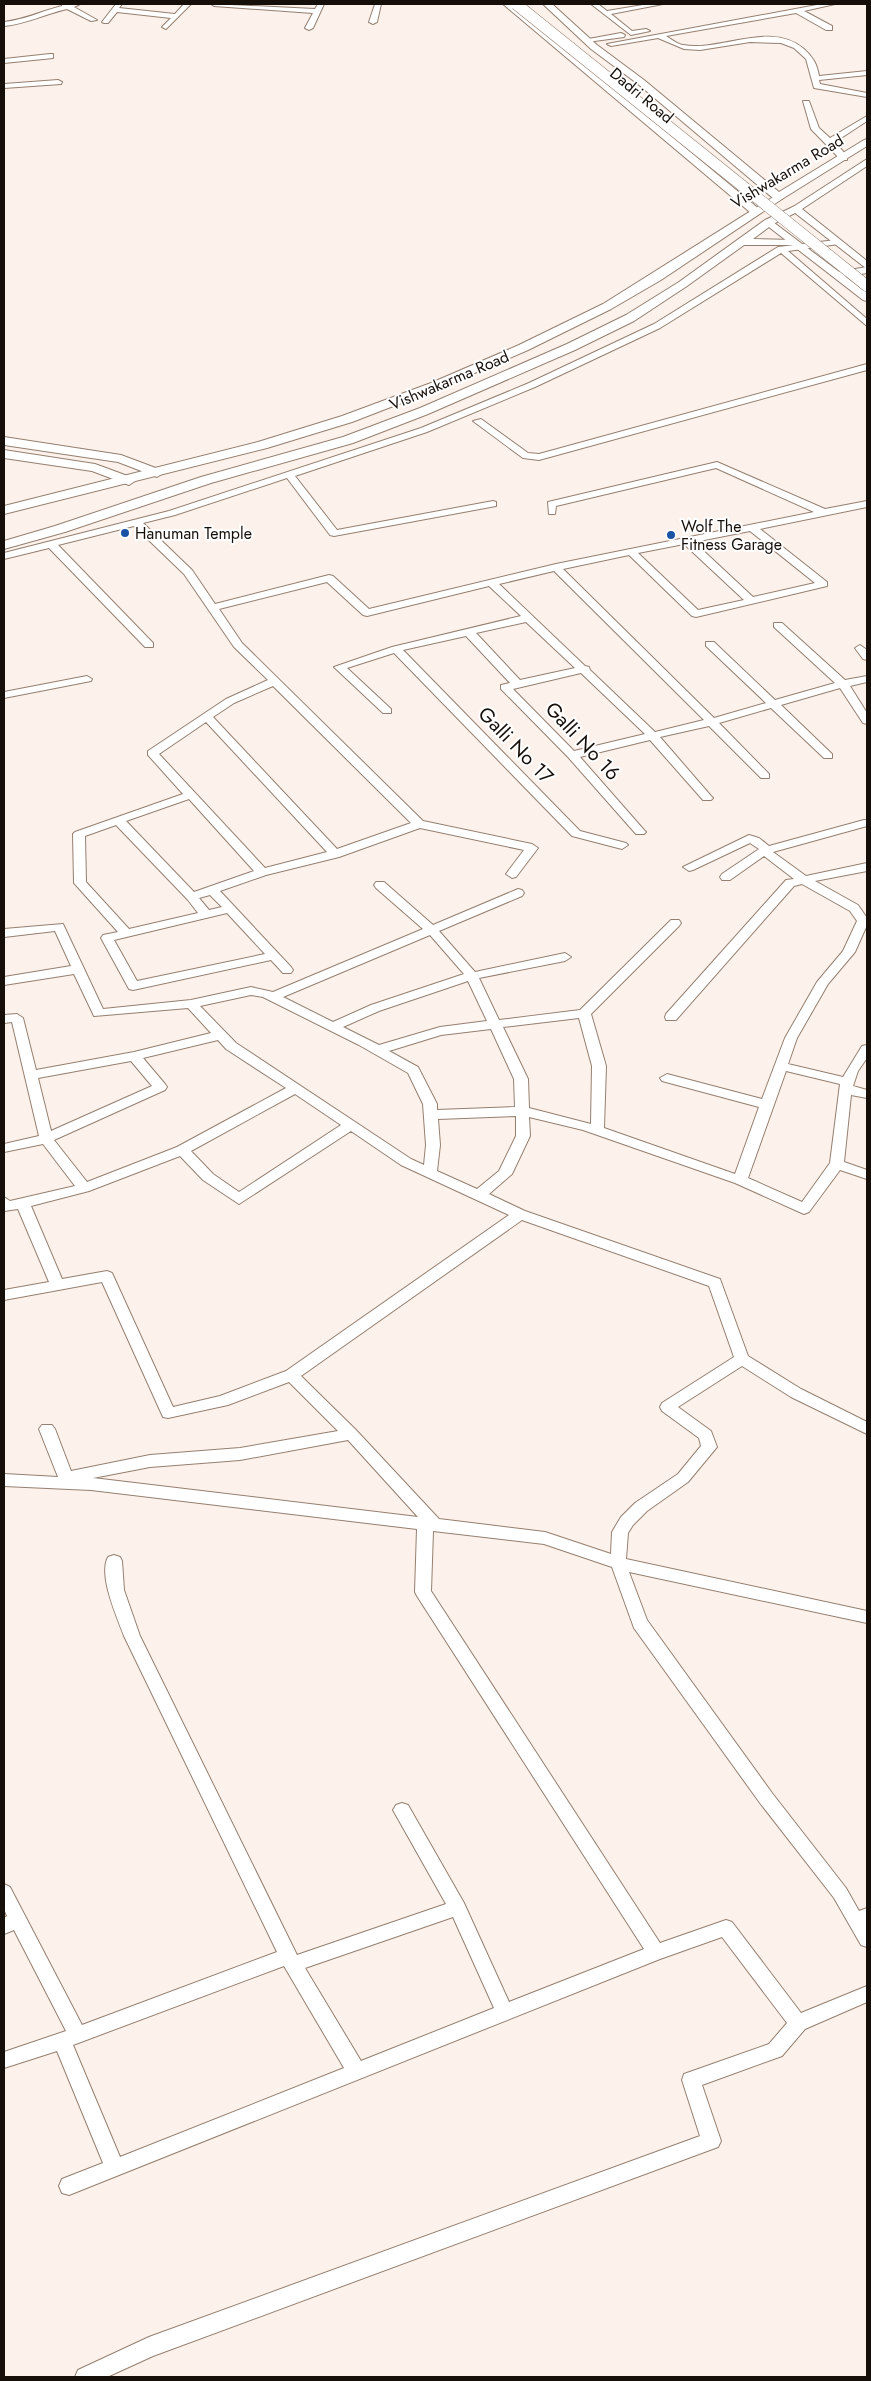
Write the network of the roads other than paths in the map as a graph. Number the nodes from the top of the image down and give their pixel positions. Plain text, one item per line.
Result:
1 (77, 4) edge
2 (188, 4) edge
3 (214, 4) edge
4 (322, 4) edge
5 (378, 4) edge
6 (507, 4) edge
7 (516, 4) edge
8 (534, 4) edge
9 (547, 4) edge
10 (594, 4) edge
11 (660, 4) edge
12 (832, 4) edge
13 (66, 5) edge
14 (117, 7) edge
15 (796, 7) edge
16 (318, 11) junction
17 (605, 13) junction
18 (177, 16) junction
19 (93, 20) dead end
20 (106, 22) dead end
21 (373, 22) dead end
22 (4, 24) edge
23 (166, 27) dead end
24 (309, 28) dead end
25 (829, 28) dead end
26 (632, 33) junction
27 (660, 36) junction
28 (587, 40) junction
29 (611, 44) dead end
30 (50, 56) dead end
31 (4, 61) edge
32 (867, 73) edge
33 (816, 78) junction
34 (58, 82) dead end
35 (867, 83) edge
36 (4, 86) edge
37 (850, 92) junction
38 (867, 95) edge
39 (806, 103) dead end
40 (867, 118) edge
41 (830, 142) junction
42 (867, 142) edge
43 (844, 158) junction
44 (867, 162) edge
45 (778, 197) junction
46 (795, 209) junction
47 (755, 211) junction
48 (769, 222) junction
49 (742, 242) junction
50 (836, 242) junction
51 (797, 245) junction
52 (781, 249) junction
53 (867, 266) edge
54 (867, 270) edge
55 (867, 274) edge
56 (837, 275) junction
57 (867, 286) edge
58 (867, 298) edge
59 (867, 323) edge
60 (867, 367) edge
61 (478, 421) dead end
62 (4, 441) edge
63 (318, 448) junction
64 (4, 454) edge
65 (337, 459) junction
66 (158, 473) junction
67 (290, 475) junction
68 (129, 481) junction
69 (492, 504) dead end
70 (867, 504) edge
71 (4, 510) edge
72 (552, 512) dead end
73 (825, 514) junction
74 (136, 522) junction
75 (752, 527) junction
76 (686, 540) junction
77 (52, 544) junction
78 (4, 545) edge
79 (631, 552) junction
80 (4, 556) edge
81 (556, 567) junction
82 (493, 584) junction
83 (751, 601) junction
84 (212, 608) junction
85 (528, 618) junction
86 (778, 625) dead end
87 (468, 632) junction
88 (710, 644) dead end
89 (148, 646) dead end
90 (860, 648) dead end
91 (396, 649) junction
92 (867, 657) edge
93 (585, 670) junction
94 (87, 679) dead end
95 (274, 680) junction
96 (867, 680) edge
97 (517, 684) junction
98 (843, 684) junction
99 (4, 695) edge
100 (773, 704) junction
101 (387, 711) dead end
102 (207, 717) junction
103 (867, 721) edge
104 (711, 722) junction
105 (653, 736) junction
106 (572, 755) junction
107 (828, 756) dead end
108 (765, 776) dead end
109 (190, 795) junction
110 (707, 798) dead end
111 (118, 820) junction
112 (864, 822) dead end
113 (419, 824) junction
114 (640, 832) dead end
115 (622, 845) dead end
116 (766, 850) junction
117 (335, 854) junction
118 (689, 867) dead end
119 (867, 867) edge
120 (262, 872) junction
121 (512, 874) dead end
122 (726, 877) dead end
123 (802, 880) junction
124 (380, 885) dead end
125 (212, 890) junction
126 (518, 893) dead end
127 (192, 897) junction
128 (230, 909) junction
129 (206, 915) junction
130 (675, 923) dead end
131 (432, 930) junction
132 (4, 933) edge
133 (126, 934) junction
134 (272, 956) junction
135 (565, 956) dead end
136 (79, 969) junction
137 (287, 970) dead end
138 (472, 976) junction
139 (4, 981) edge
140 (273, 997) junction
141 (191, 1004) junction
142 (584, 1013) junction
143 (671, 1017) dead end
144 (4, 1019) edge
145 (496, 1024) junction
146 (332, 1027) junction
147 (220, 1035) junction
148 (867, 1049) edge
149 (377, 1050) junction
150 (134, 1056) junction
151 (781, 1066) junction
152 (30, 1075) junction
153 (667, 1078) dead end
154 (847, 1085) junction
155 (296, 1088) junction
156 (867, 1094) edge
157 (767, 1104) junction
158 (522, 1111) junction
159 (431, 1115) junction
160 (351, 1125) junction
161 (597, 1131) junction
162 (46, 1139) junction
163 (4, 1148) edge
164 (182, 1150) junction
165 (837, 1164) junction
166 (430, 1173) junction
167 (867, 1175) edge
168 (740, 1180) junction
169 (84, 1188) junction
170 (479, 1195) junction
171 (23, 1203) junction
172 (5, 1206) edge
173 (520, 1214) junction
174 (57, 1285) junction
175 (4, 1295) edge
176 (742, 1359) junction
177 (291, 1375) junction
178 (867, 1428) edge
179 (47, 1430) dead end
180 (351, 1434) junction
181 (4, 1480) edge
182 (67, 1481) junction
183 (430, 1524) junction
184 (114, 1561) dead end
185 (618, 1563) junction
186 (867, 1617) edge
187 (402, 1810) dead end
188 (4, 1892) edge
189 (458, 1908) junction
190 (861, 1920) edge
191 (12, 1923) edge
192 (867, 1939) edge
193 (656, 1952) junction
194 (290, 1960) junction
195 (867, 1994) edge
196 (505, 2013) junction
197 (798, 2023) junction
198 (70, 2037) junction
199 (4, 2060) edge
200 (357, 2072) junction
201 (115, 2168) junction
202 (69, 2186) dead end
203 (85, 2377) edge

1 - 13 street
2 - 18 street
3 - 16 street
4 - 16 street
5 - 21 street
6 - 47 street, Dadri Road
7 - 57 main road, bridge
8 - 55 main road
9 - 28 street, Dadri Road
10 - 17 street
11 - 17 street
12 - 15 street
13 - 19 street
13 - 22 street
14 - 18 street
14 - 20 street
15 - 25 street
15 - 26 street
15 - 27 street
16 - 24 street
17 - 26 street
18 - 23 street
26 - 28 street
27 - 29 street
27 - 33 street
28 - 45 street, Dadri Road
30 - 31 street
32 - 33 street
33 - 37 street
34 - 36 street
35 - 37 street
37 - 38 street
39 - 41 street
40 - 41 street
41 - 43 street
42 - 43 street, Vishwakarma Road
43 - 45 street, Vishwakarma Road
44 - 46 street, Vishwakarma Road
45 - 47 main road, Vishwakarma Road
46 - 48 main road, Vishwakarma Road
46 - 50 street
47 - 66 main road, Vishwakarma Road
48 - 49 main road, Vishwakarma Road
48 - 51 street
49 - 51 main road
49 - 63 main road, Vishwakarma Road
50 - 51 street
50 - 53 street
51 - 52 street
51 - 56 street
52 - 59 street
52 - 65 street
54 - 56 main road
56 - 58 street
60 - 61 street
62 - 66 street
63 - 65 street
63 - 78 main road, Vishwakarma Road
64 - 68 street
65 - 67 street
66 - 68 main road, Vishwakarma Road
67 - 69 street
67 - 74 street
68 - 71 main road, Vishwakarma Road
70 - 73 street
72 - 73 street
73 - 75 street
74 - 77 street
74 - 84 street
75 - 76 street
75 - 83 street
76 - 79 street
76 - 83 street
77 - 80 street
77 - 89 street
79 - 81 street
79 - 83 street
81 - 82 street
81 - 104 street
82 - 84 street
82 - 85 street
84 - 95 street
85 - 87 street
85 - 93 street
86 - 98 street
87 - 91 street
87 - 97 street
88 - 100 street
90 - 92 street
91 - 101 street
91 - 115 street, Galli No 17
93 - 97 street
93 - 105 street
94 - 99 street
95 - 102 street
95 - 113 street
96 - 98 street
97 - 106 street, Galli No 16
98 - 100 street
98 - 103 street
100 - 104 street
100 - 107 street
102 - 109 street
102 - 117 street
104 - 105 street
104 - 108 street
105 - 106 street
105 - 110 street
106 - 114 street, Galli No 16
109 - 111 street
109 - 120 street
111 - 127 street
111 - 133 street
112 - 116 street
113 - 117 street
113 - 121 street
116 - 118 street
116 - 122 street
116 - 123 street
117 - 120 street
119 - 123 street
120 - 125 street
123 - 143 street
123 - 151 street
124 - 131 street
125 - 127 street
125 - 128 street
126 - 131 street
127 - 129 street
128 - 129 street
128 - 134 street
129 - 133 street
130 - 142 street
131 - 138 street
131 - 140 street
132 - 136 street
133 - 134 street
134 - 137 street
135 - 138 street
136 - 139 street
136 - 141 street
138 - 145 street
138 - 146 street
140 - 141 street
140 - 146 street
141 - 147 street
142 - 145 street
142 - 161 street
144 - 152 street
145 - 149 street
145 - 158 street
146 - 149 street
147 - 150 street
147 - 155 street
148 - 154 street
149 - 159 street
150 - 152 street
150 - 162 street
151 - 154 street
151 - 157 street
152 - 162 street
153 - 157 street
154 - 156 street
154 - 165 street
155 - 160 street
155 - 164 street
157 - 168 street
158 - 159 street
158 - 161 street
158 - 170 street
159 - 166 street
160 - 164 street
160 - 166 street
161 - 168 street
162 - 163 street
162 - 169 street
164 - 169 street
165 - 167 street
165 - 168 street
166 - 170 street
169 - 171 street
170 - 173 street
171 - 172 street
171 - 174 street
173 - 176 street
173 - 177 street
174 - 175 street
174 - 177 street
176 - 178 street
176 - 185 street
177 - 180 street
179 - 182 street
180 - 182 street
180 - 183 street
181 - 182 street
182 - 183 street
183 - 185 street
183 - 193 street
184 - 194 street
185 - 186 street
185 - 190 street
187 - 189 street
188 - 191 street
189 - 194 street
189 - 196 street
190 - 192 street
191 - 198 street
193 - 196 street
193 - 197 street
194 - 198 street
194 - 200 street
195 - 197 street
196 - 200 street
197 - 203 street
198 - 199 street
198 - 201 street
200 - 201 street
201 - 202 street

